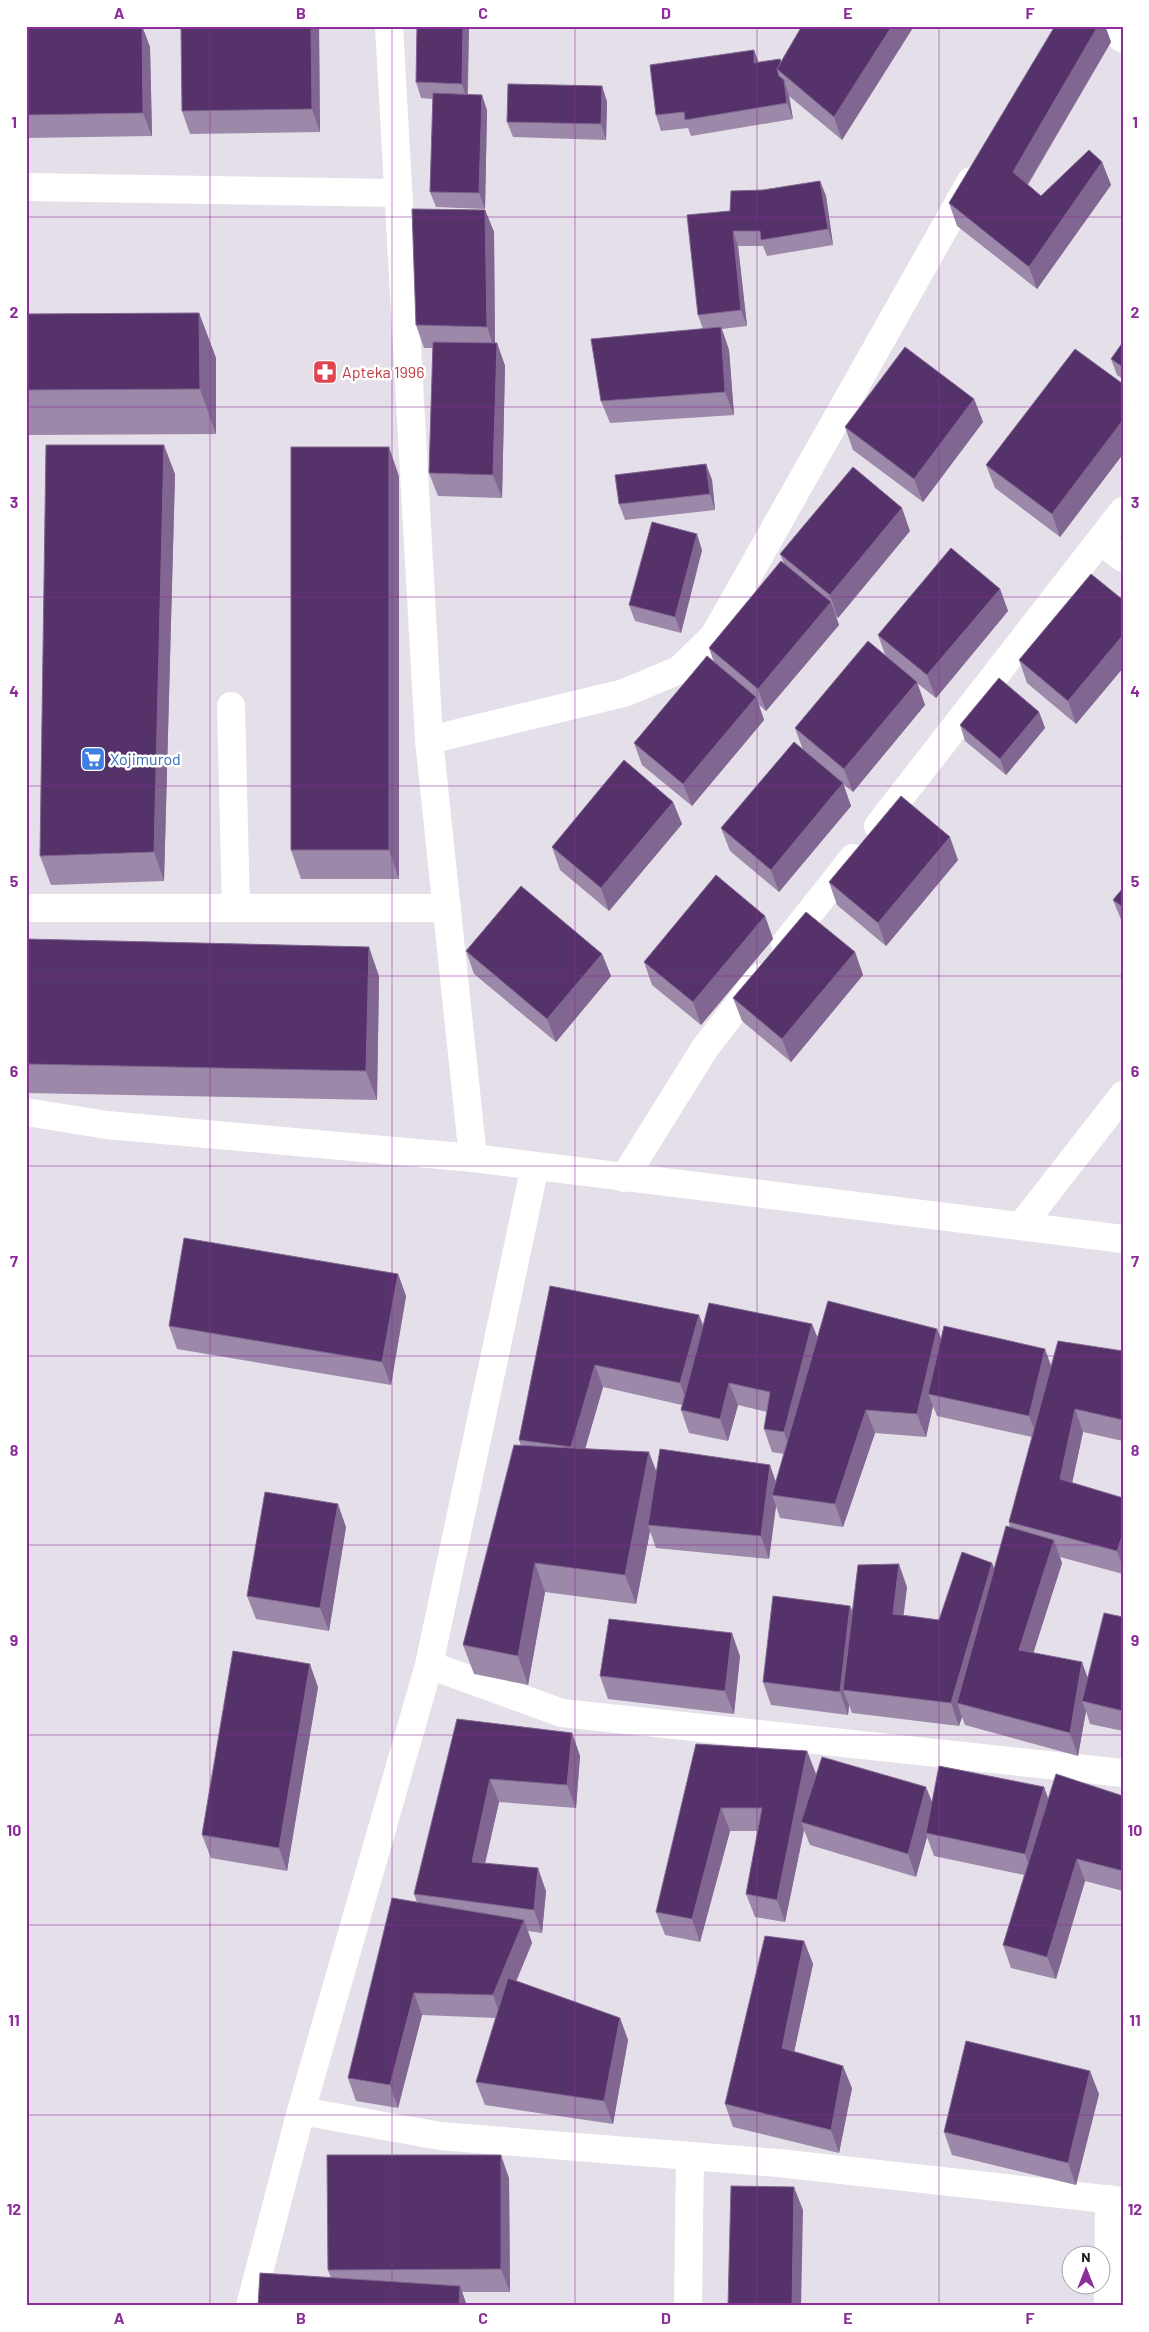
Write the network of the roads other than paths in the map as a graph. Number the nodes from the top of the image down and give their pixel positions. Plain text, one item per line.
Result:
1 (389, 26) edge
2 (1106, 26) edge
3 (1123, 39) edge
4 (986, 155) edge
5 (26, 187) edge
6 (398, 193) junction
7 (1123, 512) edge
8 (1100, 541) junction
9 (1123, 558) edge
10 (231, 706) dead end
11 (429, 740) junction
12 (26, 908) edge
13 (236, 908) junction
14 (447, 908) junction
15 (1123, 1096) edge
16 (26, 1112) edge
17 (473, 1158) junction
18 (535, 1166) junction
19 (624, 1178) junction
20 (1021, 1226) junction
21 (1123, 1239) edge
22 (429, 1665) junction
23 (1123, 1773) edge
24 (301, 2111) junction
25 (690, 2156) junction
26 (1116, 2200) edge
27 (250, 2306) edge
28 (688, 2306) edge
29 (1108, 2306) edge

1 - 6 street
2 - 3 street
4 - 11 street
5 - 6 street
6 - 11 street
7 - 8 street
8 - 9 street
8 - 19 street
10 - 13 street
11 - 14 street
12 - 13 street
13 - 14 street
14 - 17 street
15 - 20 street
16 - 17 street
17 - 18 street
18 - 19 street
18 - 22 street
19 - 20 street
20 - 21 street
22 - 23 street
22 - 24 street
24 - 25 street
24 - 27 street
25 - 26 street
25 - 28 street
26 - 29 street

